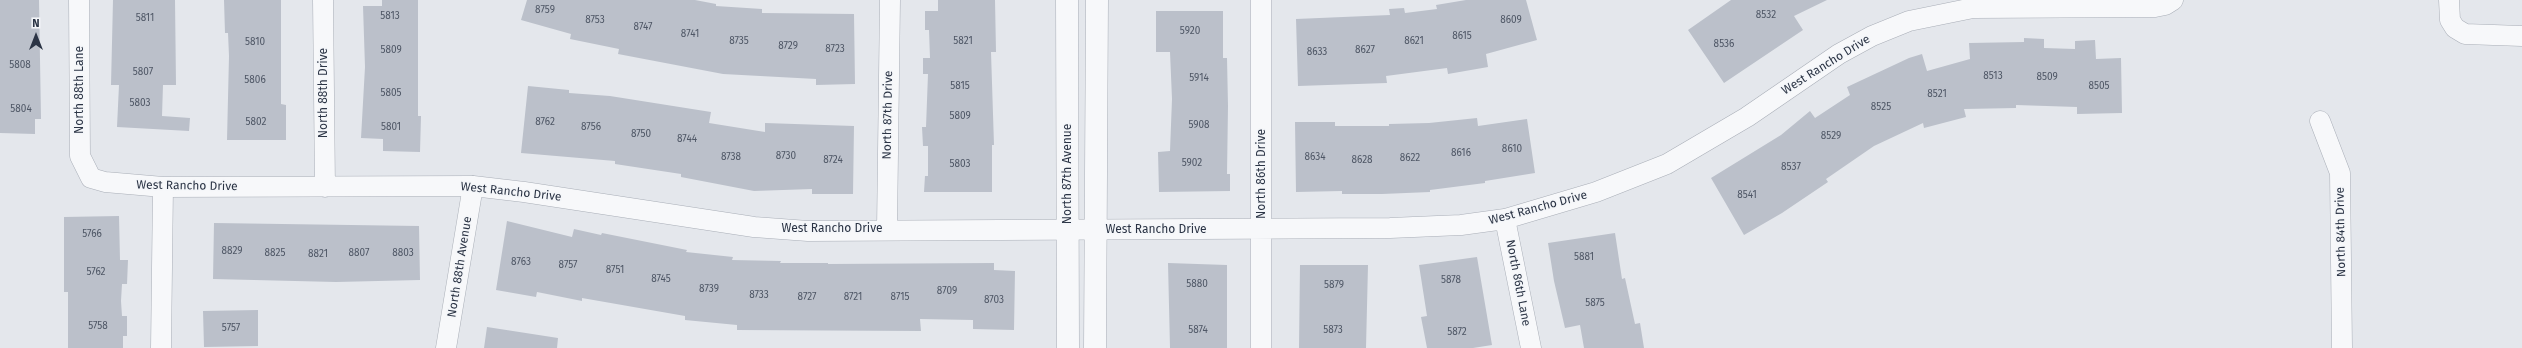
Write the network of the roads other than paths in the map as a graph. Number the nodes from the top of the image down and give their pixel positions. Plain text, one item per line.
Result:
1 (80, 0) edge
2 (323, 0) edge
3 (890, 0) edge
4 (1067, 0) edge
5 (1097, 0) edge
6 (1261, 0) edge
7 (2173, 0) edge
8 (2449, 0) edge
9 (2522, 36) edge
10 (2320, 121) dead end
11 (91, 178) joint
12 (473, 186) junction
13 (163, 187) junction
14 (325, 187) junction
15 (1505, 219) junction
16 (887, 229) junction
17 (1069, 229) junction
18 (1262, 229) junction
19 (1097, 230) junction
20 (161, 348) edge
21 (446, 348) edge
22 (1068, 348) edge
23 (1095, 348) edge
24 (1261, 348) edge
25 (1531, 348) edge
26 (2342, 348) edge

1 - 11 street, North 88th Lane
2 - 14 street, North 88th Drive
3 - 16 street, North 87th Drive
4 - 17 street, North 87th Avenue
5 - 19 street
6 - 18 street, North 86th Drive
7 - 15 street, West Rancho Drive
8 - 9 street
10 - 26 street, North 84th Drive
11 - 13 street, West Rancho Drive
12 - 14 street, West Rancho Drive
12 - 16 street, West Rancho Drive
12 - 21 street, North 88th Avenue
13 - 14 street, West Rancho Drive
13 - 20 street
15 - 18 street, West Rancho Drive
15 - 25 street, North 86th Lane
16 - 17 street, West Rancho Drive
17 - 19 street, West Rancho Drive
17 - 22 street, North 87th Avenue
18 - 19 street, West Rancho Drive
18 - 24 street, North 86th Drive
19 - 23 street

